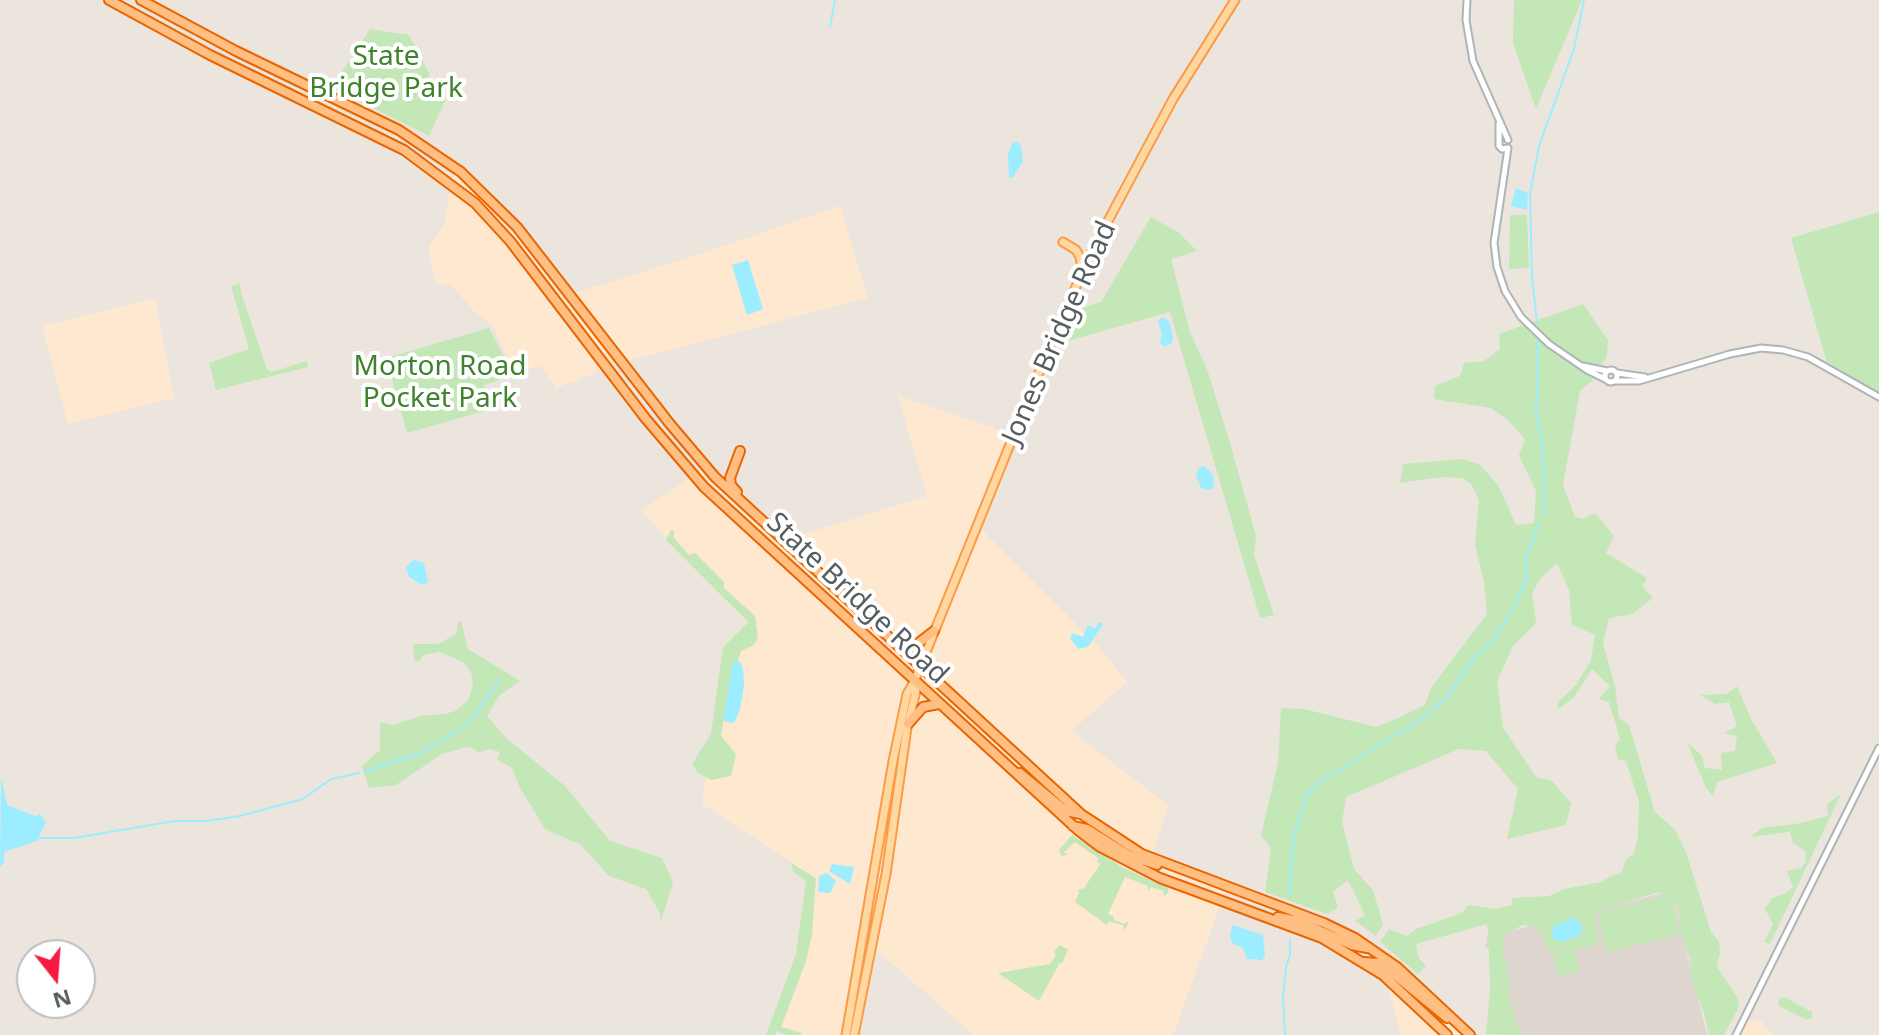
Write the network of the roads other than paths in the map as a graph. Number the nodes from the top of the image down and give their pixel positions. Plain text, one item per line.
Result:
1 (109, 0) edge
2 (141, 0) edge
3 (1235, 0) edge
4 (1467, 0) edge
5 (309, 103) junction
6 (1498, 120) junction
7 (352, 131) dead end
8 (1500, 140) junction
9 (1508, 140) junction
10 (1504, 148) junction
11 (1063, 242) dead end
12 (1083, 272) junction
13 (1582, 365) junction
14 (1607, 371) junction
15 (1617, 373) junction
16 (1650, 378) junction
17 (1605, 379) junction
18 (1616, 381) junction
19 (1879, 397) edge
20 (740, 451) dead end
21 (763, 522) junction
22 (934, 631) junction
23 (895, 644) junction
24 (920, 667) junction
25 (930, 676) junction
26 (914, 682) junction
27 (939, 704) junction
28 (908, 724) junction
29 (1879, 748) edge
30 (998, 758) junction
31 (890, 779) junction
32 (1081, 814) junction
33 (883, 825) junction
34 (1072, 825) junction
35 (892, 827) junction
36 (1180, 870) junction
37 (882, 891) junction
38 (1261, 915) junction
39 (1372, 949) junction
40 (1363, 962) junction
41 (1462, 1027) junction
42 (846, 1035) edge
43 (854, 1035) edge
44 (1447, 1035) edge
45 (1470, 1035) edge
46 (1736, 1035) edge

1 - 5 highway, State Bridge Road
2 - 21 highway, State Bridge Road
3 - 12 main road, Jones Bridge Road
4 - 6 street
5 - 7 highway, State Bridge Road
5 - 26 highway, State Bridge Road
6 - 8 street
6 - 9 street
8 - 9 street
8 - 10 street
9 - 10 street
10 - 13 street
11 - 12 main road
12 - 22 main road, Jones Bridge Road
13 - 14 street
13 - 17 street
14 - 15 street
14 - 17 street
15 - 16 street
15 - 18 street
16 - 18 street
16 - 19 street
17 - 18 street
20 - 21 highway, State Bridge Road
21 - 23 highway, State Bridge Road
22 - 23 highway
22 - 24 main road, Jones Bridge Road
23 - 24 highway, State Bridge Road
24 - 25 highway, State Bridge Road
24 - 26 main road, Jones Bridge Road
25 - 26 highway
25 - 32 highway, State Bridge Road
26 - 27 highway, State Bridge Road
26 - 28 main road, Jones Bridge Road
26 - 31 main road, Jones Bridge Road
27 - 28 highway
27 - 30 highway, State Bridge Road
28 - 35 main road, Jones Bridge Road
29 - 46 street
30 - 32 highway
30 - 34 highway, State Bridge Road
31 - 33 main road, Jones Bridge Road
31 - 35 main road
32 - 36 highway, State Bridge Road
33 - 37 main road
33 - 42 main road, Jones Bridge Road
34 - 36 highway
34 - 38 highway, State Bridge Road
35 - 37 main road, Jones Bridge Road
36 - 39 highway, State Bridge Road
37 - 43 main road, Jones Bridge Road
38 - 39 highway
38 - 40 highway, State Bridge Road
39 - 41 highway, State Bridge Road
40 - 41 highway
40 - 44 highway, State Bridge Road
41 - 45 highway, State Bridge Road

